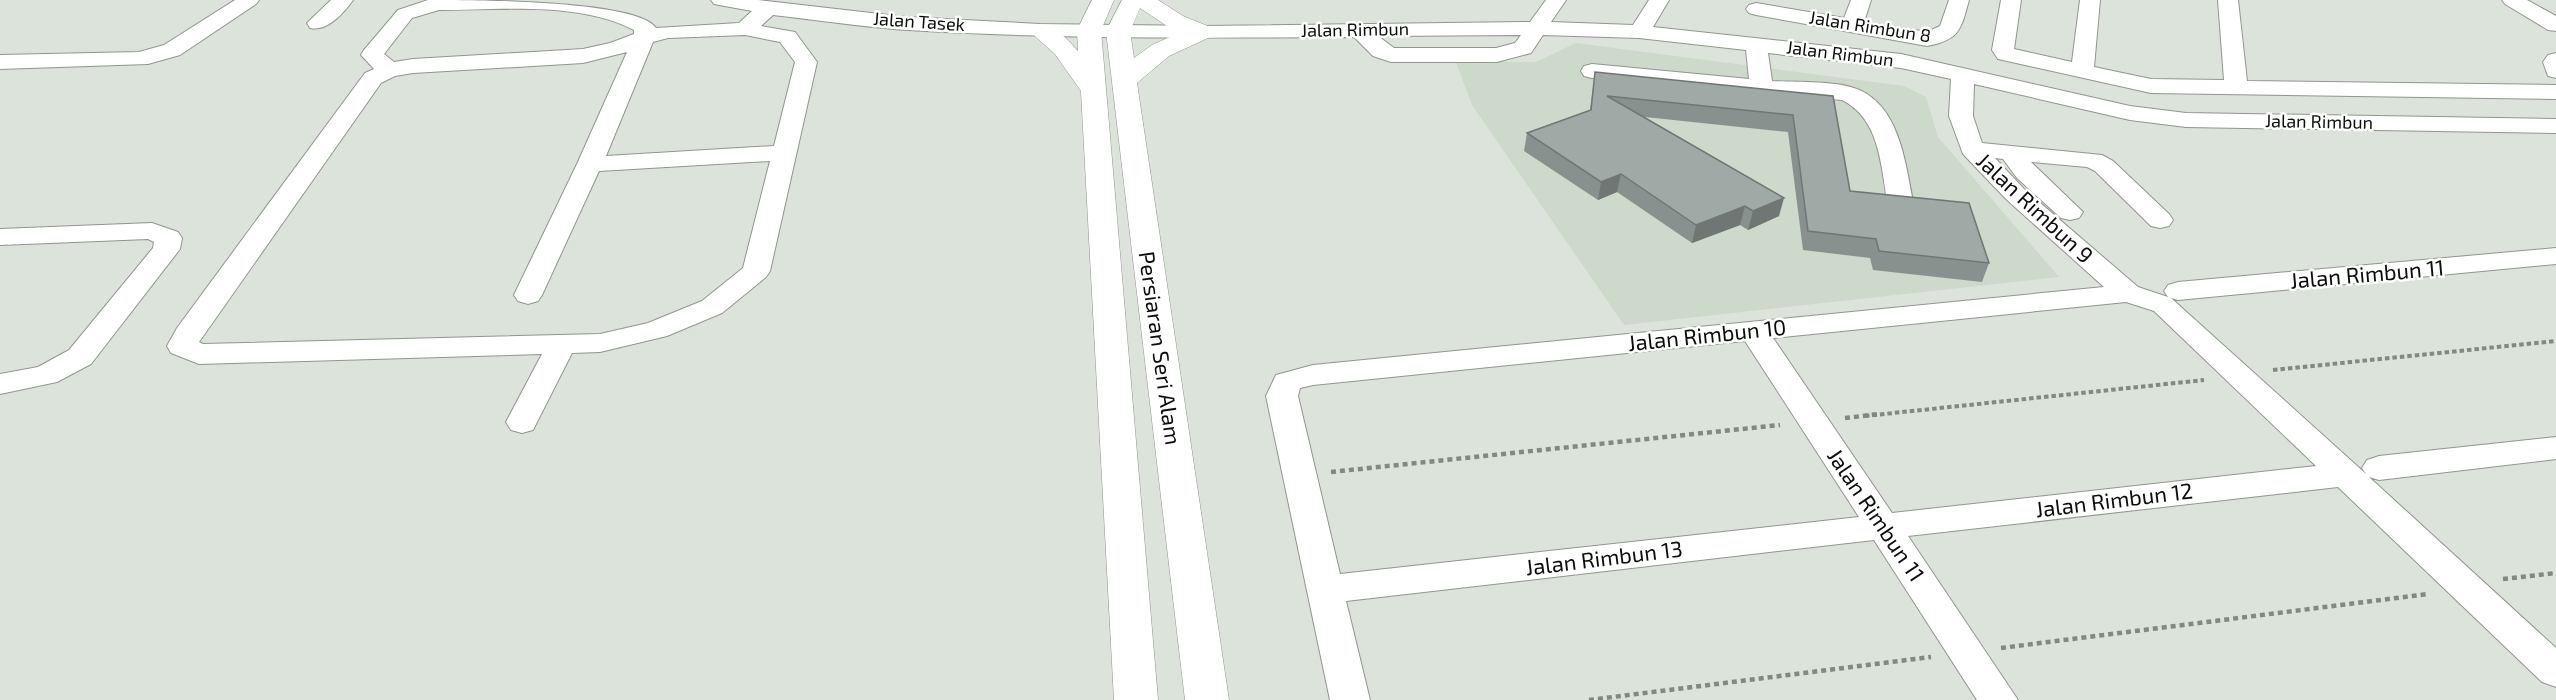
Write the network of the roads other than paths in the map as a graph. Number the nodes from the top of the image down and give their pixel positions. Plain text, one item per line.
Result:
1 (249, 0) edge
2 (343, 0) edge
3 (721, 0) edge
4 (869, 0) edge
5 (1101, 0) edge
6 (1133, 0) edge
7 (1143, 0) edge
8 (1556, 0) edge
9 (1659, 0) edge
10 (1861, 0) edge
11 (1959, 0) edge
12 (2011, 0) edge
13 (2090, 0) edge
14 (2512, 0) edge
15 (2227, 1) edge
16 (1758, 5) edge
17 (768, 8) junction
18 (847, 17) junction
19 (318, 23) dead end
20 (2556, 25) edge
21 (1852, 26) junction
22 (744, 28) junction
23 (1536, 28) junction
24 (1040, 30) junction
25 (1089, 30) junction
26 (1118, 31) junction
27 (1202, 32) junction
28 (1639, 32) junction
29 (644, 37) junction
30 (1747, 43) junction
31 (2556, 60) edge
32 (0, 62) edge
33 (389, 70) junction
34 (1592, 71) dead end
35 (2082, 71) junction
36 (2556, 71) edge
37 (1963, 75) junction
38 (1109, 87) junction
39 (1761, 87) junction
40 (2236, 87) junction
41 (2556, 92) edge
42 (2556, 126) edge
43 (1972, 148) junction
44 (2010, 152) junction
45 (784, 153) junction
46 (590, 164) junction
47 (1899, 201) edge
48 (2070, 212) dead end
49 (2160, 219) dead end
50 (0, 237) edge
51 (2543, 257) edge
52 (2556, 276) edge
53 (2178, 291) dead end
54 (2128, 293) junction
55 (528, 295) dead end
56 (1753, 330) junction
57 (562, 344) junction
58 (0, 384) edge
59 (522, 423) dead end
60 (2556, 448) edge
61 (2379, 468) dead end
62 (2344, 474) junction
63 (1883, 526) junction
64 (1325, 590) junction
65 (2556, 671) edge
66 (1136, 700) edge
67 (1207, 700) edge
68 (1350, 700) edge
69 (1998, 700) edge

1 - 32 street
2 - 19 street
3 - 17 street, Jalan Tasek
4 - 18 street
5 - 24 main road
5 - 25 main road, Persiaran Seri Alam
6 - 26 main road
7 - 27 main road
8 - 23 street
9 - 28 street
10 - 21 street
11 - 21 street, Jalan Rimbun 8
12 - 35 street
13 - 35 street
14 - 20 street
15 - 40 street
16 - 21 street, Jalan Rimbun 8
16 - 30 street
17 - 18 street, Jalan Tasek
17 - 22 street
18 - 24 street, Jalan Tasek
22 - 29 street
22 - 45 street
23 - 27 street, Jalan Rimbun
23 - 28 street, Jalan Rimbun
24 - 25 street, Jalan Tasek
24 - 38 main road
25 - 26 street, Jalan Tasek
25 - 38 main road, Persiaran Seri Alam
26 - 27 street, Jalan Rimbun
26 - 38 main road, Persiaran Seri Alam
27 - 38 main road
28 - 30 street, Jalan Rimbun
29 - 33 street
29 - 33 street
29 - 46 street
30 - 37 street, Jalan Rimbun
30 - 39 street
31 - 36 street
33 - 57 street
34 - 39 street
35 - 40 street
37 - 42 street, Jalan Rimbun
37 - 43 street, Jalan Rimbun 9
38 - 66 main road, Persiaran Seri Alam
38 - 67 main road, Persiaran Seri Alam
39 - 47 street
40 - 41 street
43 - 44 street
43 - 54 street, Jalan Rimbun 9
44 - 48 street
44 - 49 street
45 - 46 street
45 - 57 street
46 - 55 street
50 - 58 street
51 - 52 street
51 - 53 street, Jalan Rimbun 11
54 - 56 street, Jalan Rimbun 10
54 - 62 street
56 - 63 street, Jalan Rimbun 11
56 - 64 street, Jalan Rimbun 10
57 - 59 street
60 - 61 street
62 - 63 street, Jalan Rimbun 12
62 - 65 street
63 - 64 street, Jalan Rimbun 13
63 - 69 street, Jalan Rimbun 11
64 - 68 street

